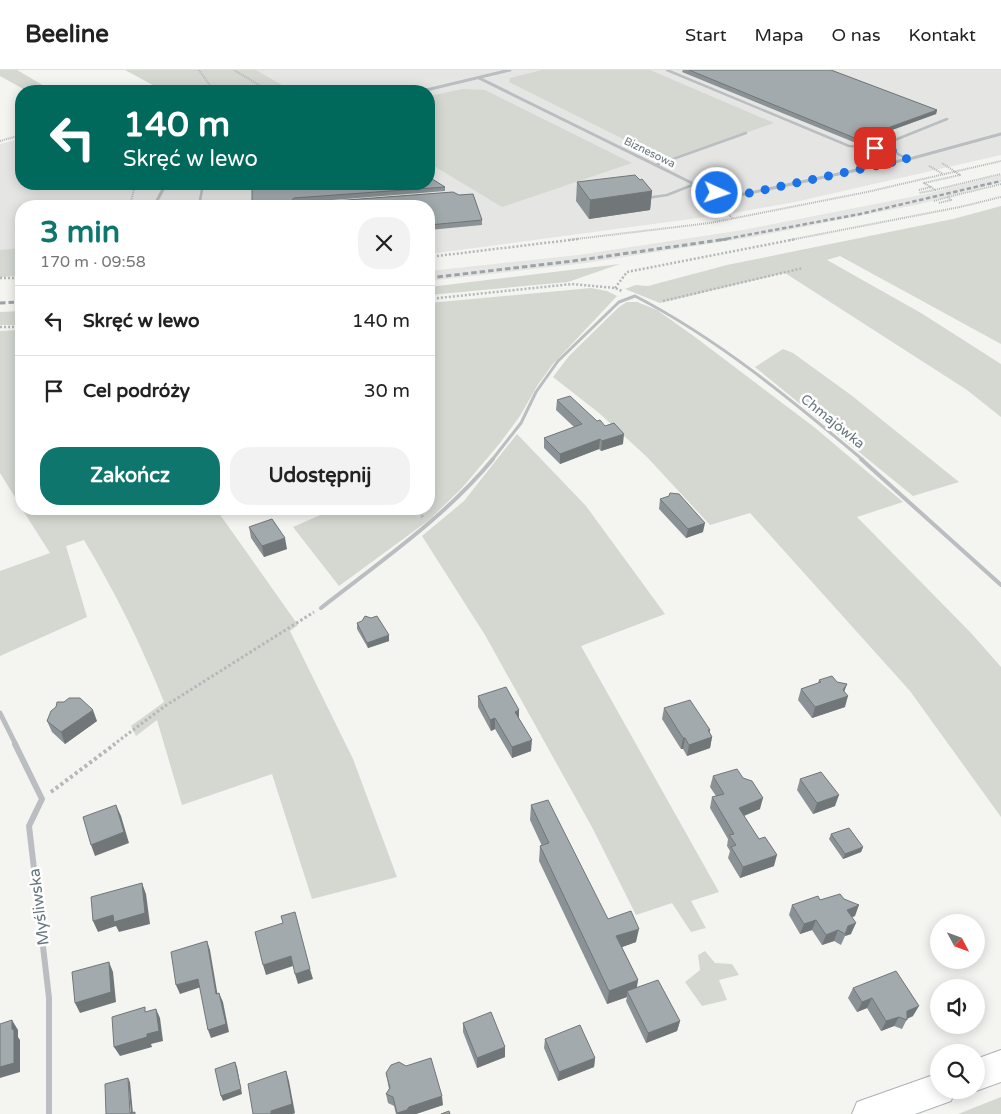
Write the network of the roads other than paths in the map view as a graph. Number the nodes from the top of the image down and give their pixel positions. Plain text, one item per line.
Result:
1 (510, 70) edge
2 (667, 70) edge
3 (479, 78) junction
4 (435, 88) edge
5 (947, 119) dead end
6 (746, 133) dead end
7 (1001, 134) edge
8 (882, 145) junction
9 (907, 159) junction
10 (656, 165) junction
11 (695, 184) junction
12 (645, 198) edge
13 (1001, 585) edge
14 (321, 608) road end
15 (0, 712) edge
16 (1001, 1066) edge
17 (985, 1072) edge
18 (930, 1092) edge
19 (50, 1114) edge
20 (869, 1114) edge

1 - 3 street
2 - 8 lane
3 - 4 street
3 - 10 street, Biznesowa
5 - 8 lane
6 - 10 lane
7 - 9 street, Biznesowa
8 - 9 lane
9 - 11 street, Biznesowa
10 - 11 street, Biznesowa
11 - 12 lane
13 - 14 lane, Chmajówka
15 - 19 street, Myśliwska
16 - 17 street
18 - 20 street

